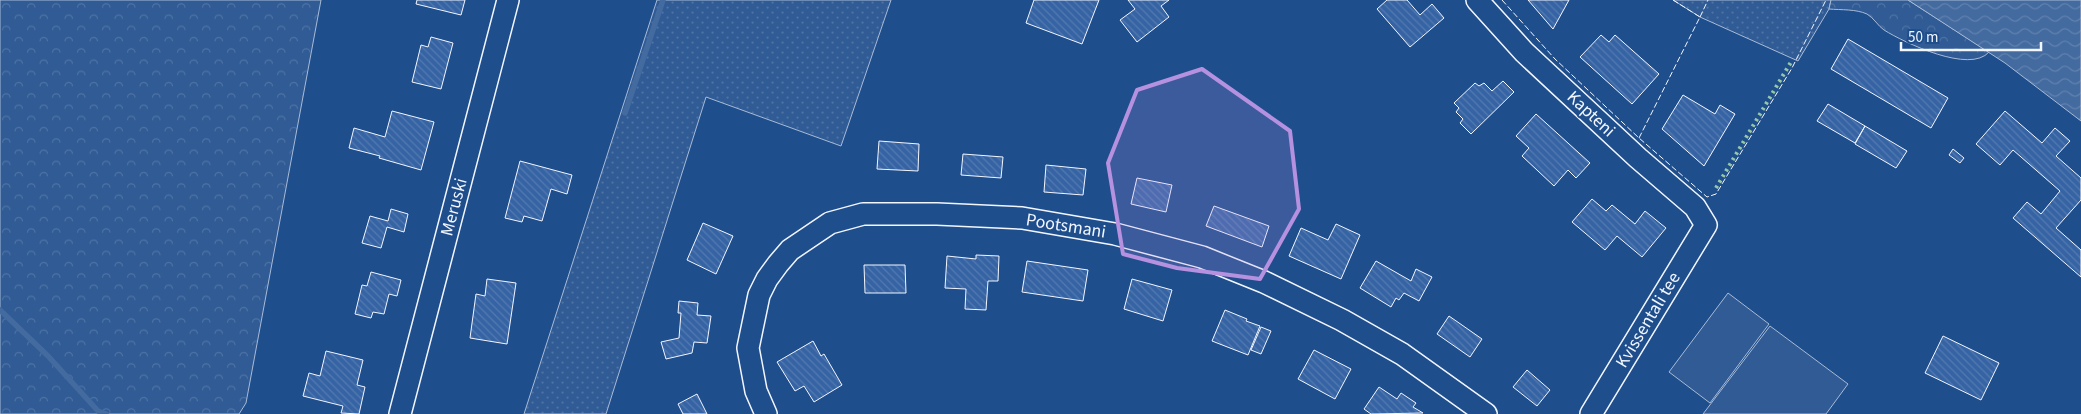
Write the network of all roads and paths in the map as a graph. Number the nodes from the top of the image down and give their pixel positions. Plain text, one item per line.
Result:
1 (508, 0) edge
2 (1477, 0) edge
3 (1706, 225) joint
4 (400, 414) edge
5 (766, 414) edge
6 (1486, 414) edge
7 (1591, 414) edge

1 - 4 street, Meruski
2 - 3 street, Kapteni
3 - 7 street, Kvissentali tee
5 - 6 street, Pootsmani

